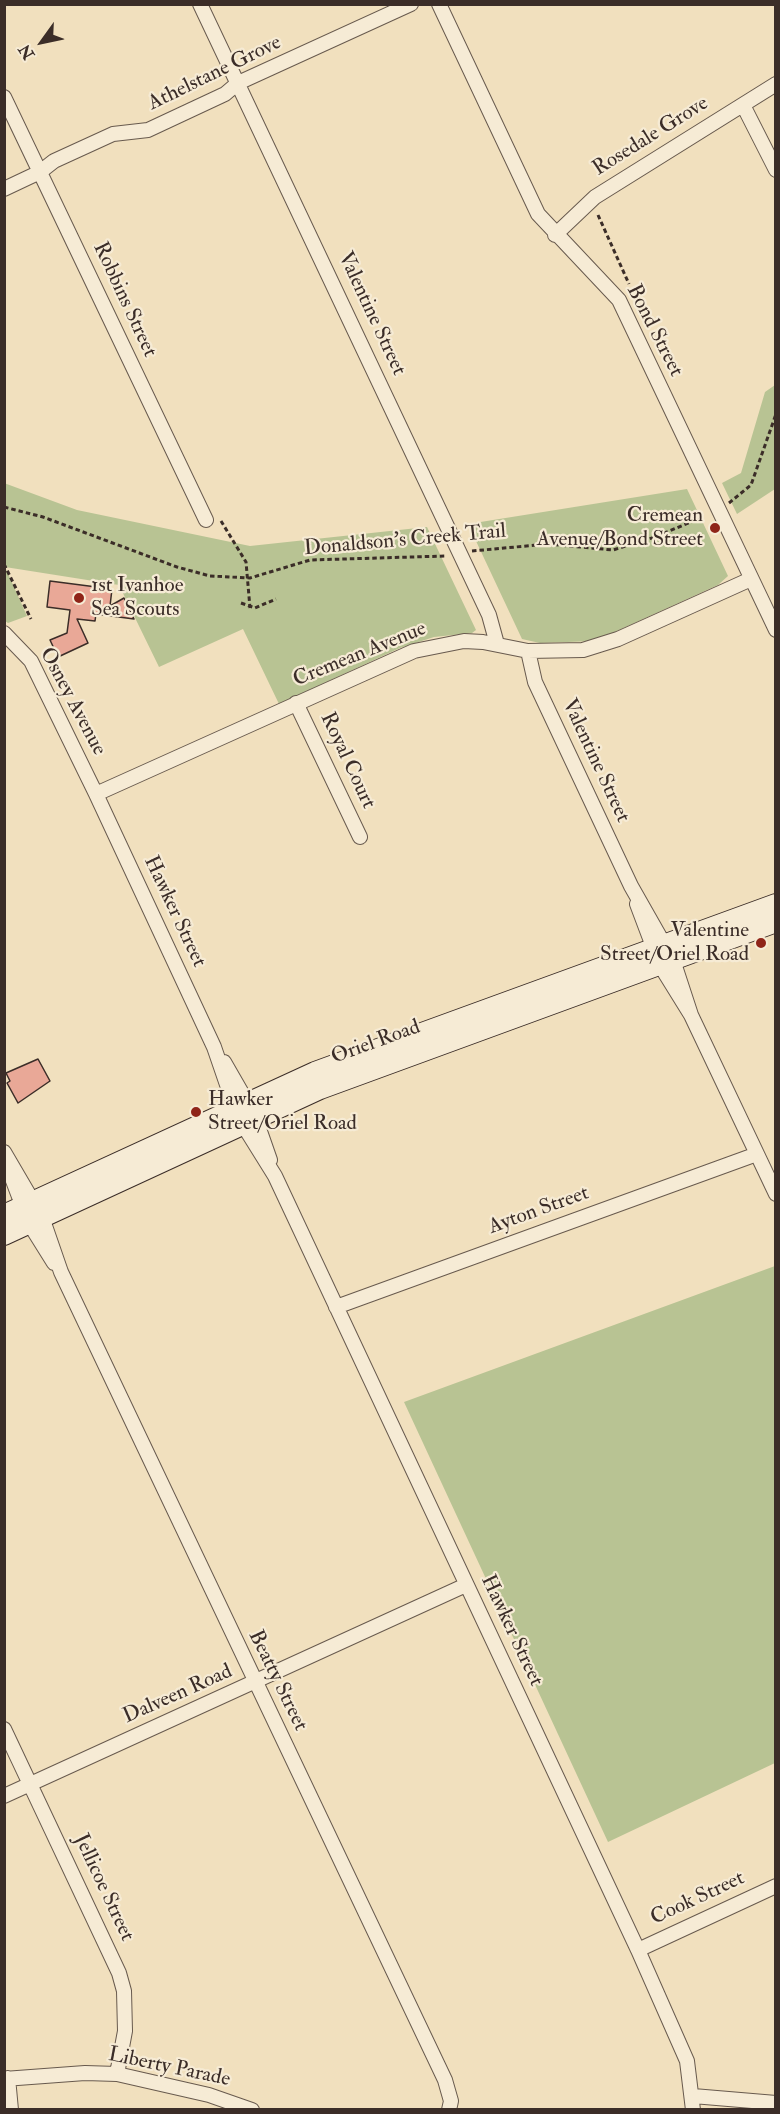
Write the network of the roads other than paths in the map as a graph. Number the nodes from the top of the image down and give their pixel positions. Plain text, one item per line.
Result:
1 (200, 4) edge
2 (411, 4) edge
3 (439, 4) edge
4 (238, 83) junction
5 (776, 84) edge
6 (4, 97) edge
7 (743, 105) junction
8 (776, 170) edge
9 (40, 172) junction
10 (4, 189) edge
11 (555, 235) junction
12 (213, 520) road end
13 (751, 579) junction
14 (776, 630) edge
15 (4, 633) edge
16 (497, 644) junction
17 (528, 651) junction
18 (296, 704) junction
19 (96, 794) junction
20 (360, 837) dead end
21 (776, 904) edge
22 (776, 922) edge
23 (663, 954) junction
24 (245, 1112) junction
25 (4, 1154) edge
26 (757, 1154) junction
27 (776, 1194) edge
28 (26, 1213) edge
29 (4, 1235) edge
30 (336, 1307) junction
31 (466, 1585) junction
32 (255, 1683) junction
33 (4, 1729) edge
34 (30, 1784) junction
35 (4, 1796) edge
36 (776, 1886) edge
37 (638, 1950) junction
38 (117, 2074) junction
39 (6, 2079) edge
40 (693, 2103) edge
41 (776, 2103) edge
42 (11, 2109) edge
43 (252, 2109) edge
44 (449, 2109) edge

1 - 4 street, Valentine Street
2 - 4 street, Athelstane Grove
3 - 11 street, Bond Street
4 - 9 street, Athelstane Grove
4 - 16 street, Valentine Street
5 - 7 street, Rosedale Grove
6 - 9 street, Robbins Street
7 - 8 street
7 - 11 street, Rosedale Grove
9 - 10 street, Athelstane Grove
9 - 12 street, Robbins Street
11 - 13 street, Bond Street
13 - 14 street, Bond Street
13 - 17 street, Cremean Avenue
15 - 19 street, Osney Avenue
16 - 17 street, Cremean Avenue
16 - 18 street, Cremean Avenue
17 - 23 street, Valentine Street
18 - 19 street, Cremean Avenue
18 - 20 street, Royal Court
19 - 24 street, Hawker Street
21 - 23 main road, Oriel Road
22 - 23 main road, Oriel Road
23 - 24 main road, Oriel Road
23 - 26 street, Valentine Street
24 - 28 main road, Oriel Road
24 - 30 street, Hawker Street
25 - 28 street, Beatty Street
26 - 27 street, Valentine Street
26 - 30 street, Ayton Street
28 - 29 main road, Oriel Road
28 - 32 street, Beatty Street
30 - 31 street, Hawker Street
31 - 32 street, Dalveen Road
31 - 37 street, Hawker Street
32 - 34 street, Dalveen Road
32 - 44 street, Beatty Street
33 - 34 street, Jellicoe Street
34 - 35 street, Dalveen Road
34 - 38 street, Jellicoe Street
36 - 37 street, Cook Street
37 - 40 street, Hawker Street
38 - 39 street, Liberty Parade
38 - 43 street, Liberty Parade
39 - 42 street
40 - 41 street

